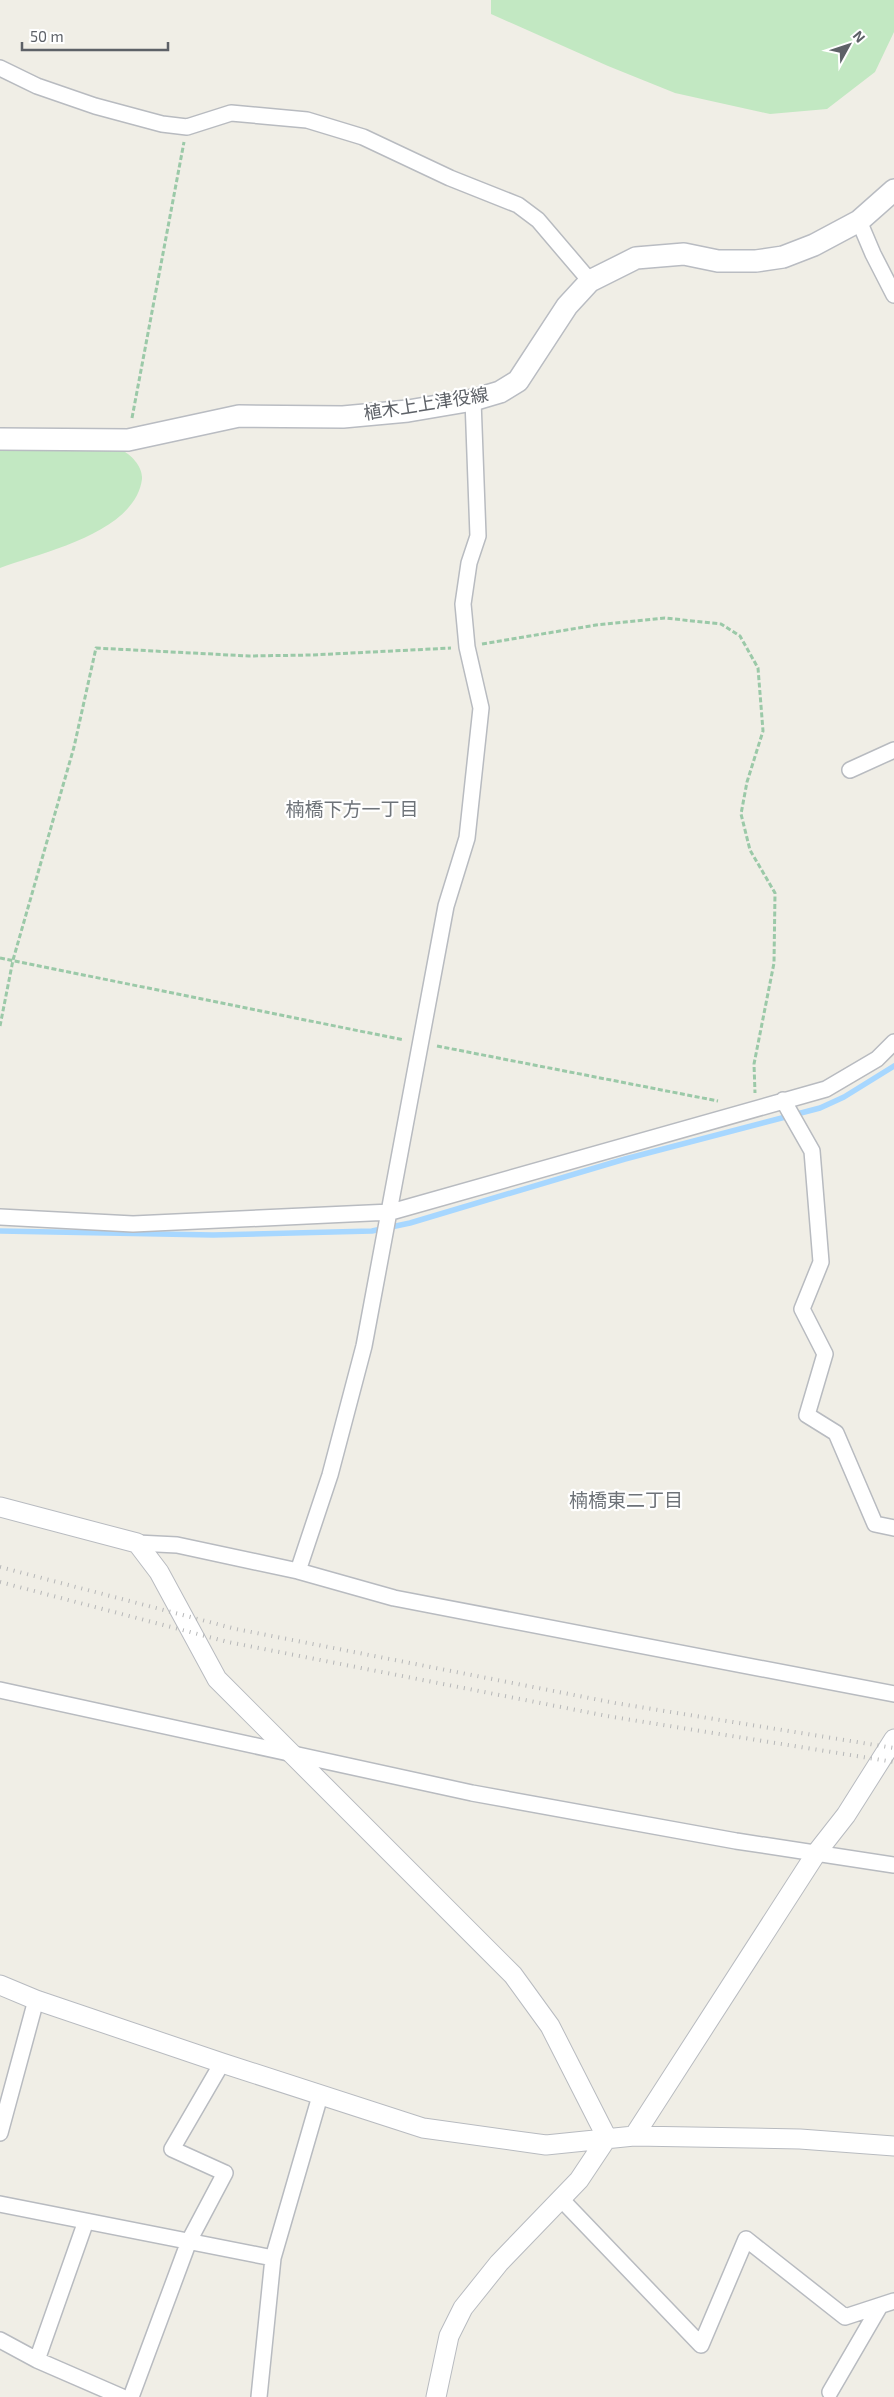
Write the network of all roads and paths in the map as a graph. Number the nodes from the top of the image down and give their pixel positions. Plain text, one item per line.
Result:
1 (0, 68) edge
2 (187, 127) junction
3 (894, 190) edge
4 (859, 221) junction
5 (590, 281) junction
6 (894, 295) edge
7 (473, 400) junction
8 (0, 439) edge
9 (128, 440) junction
10 (467, 647) junction
11 (894, 750) edge
12 (850, 770) dead end
13 (0, 958) edge
14 (13, 960) junction
15 (0, 1026) edge
16 (894, 1042) edge
17 (421, 1043) junction
18 (783, 1100) junction
19 (721, 1101) dead end
20 (756, 1108) junction
21 (391, 1212) junction
22 (0, 1218) edge
23 (0, 1507) edge
24 (894, 1528) edge
25 (137, 1543) junction
26 (298, 1571) junction
27 (0, 1690) edge
28 (894, 1694) edge
29 (894, 1739) edge
30 (296, 1756) junction
31 (817, 1852) junction
32 (894, 1865) edge
33 (0, 1984) edge
34 (36, 2000) junction
35 (222, 2063) junction
36 (320, 2096) junction
37 (0, 2133) edge
38 (634, 2136) junction
39 (607, 2138) junction
40 (894, 2146) edge
41 (561, 2199) junction
42 (0, 2204) edge
43 (86, 2221) junction
44 (189, 2241) junction
45 (273, 2258) junction
46 (887, 2304) edge
47 (0, 2340) edge
48 (37, 2360) junction
49 (830, 2392) dead end
50 (122, 2397) edge
51 (131, 2397) edge
52 (259, 2397) edge
53 (436, 2397) edge

1 - 2 street
2 - 5 street
2 - 9 path
3 - 4 main road, 植木上上津役線
4 - 5 main road, 植木上上津役線
4 - 6 street
5 - 7 main road, 植木上上津役線
7 - 9 main road, 植木上上津役線
7 - 10 street
8 - 9 main road, 植木上上津役線
10 - 14 path
10 - 17 street
10 - 20 path
11 - 12 street
13 - 14 path
14 - 15 path
14 - 17 path
16 - 18 street
17 - 19 path
17 - 21 street
18 - 20 street
18 - 24 street
20 - 21 street
21 - 22 street
21 - 26 street
23 - 25 street
25 - 26 street
25 - 30 street
26 - 28 street
27 - 30 street
29 - 31 street
30 - 31 street
30 - 39 street
31 - 32 street
31 - 38 street
33 - 34 street
34 - 35 street
34 - 37 street
35 - 36 street
35 - 44 street
36 - 39 street
36 - 45 street
38 - 39 street
38 - 40 street
39 - 41 street
41 - 46 street
41 - 53 street
42 - 43 street
43 - 44 street
43 - 48 street
44 - 45 street
44 - 51 street
45 - 52 street
46 - 49 street
47 - 48 street
48 - 50 street

